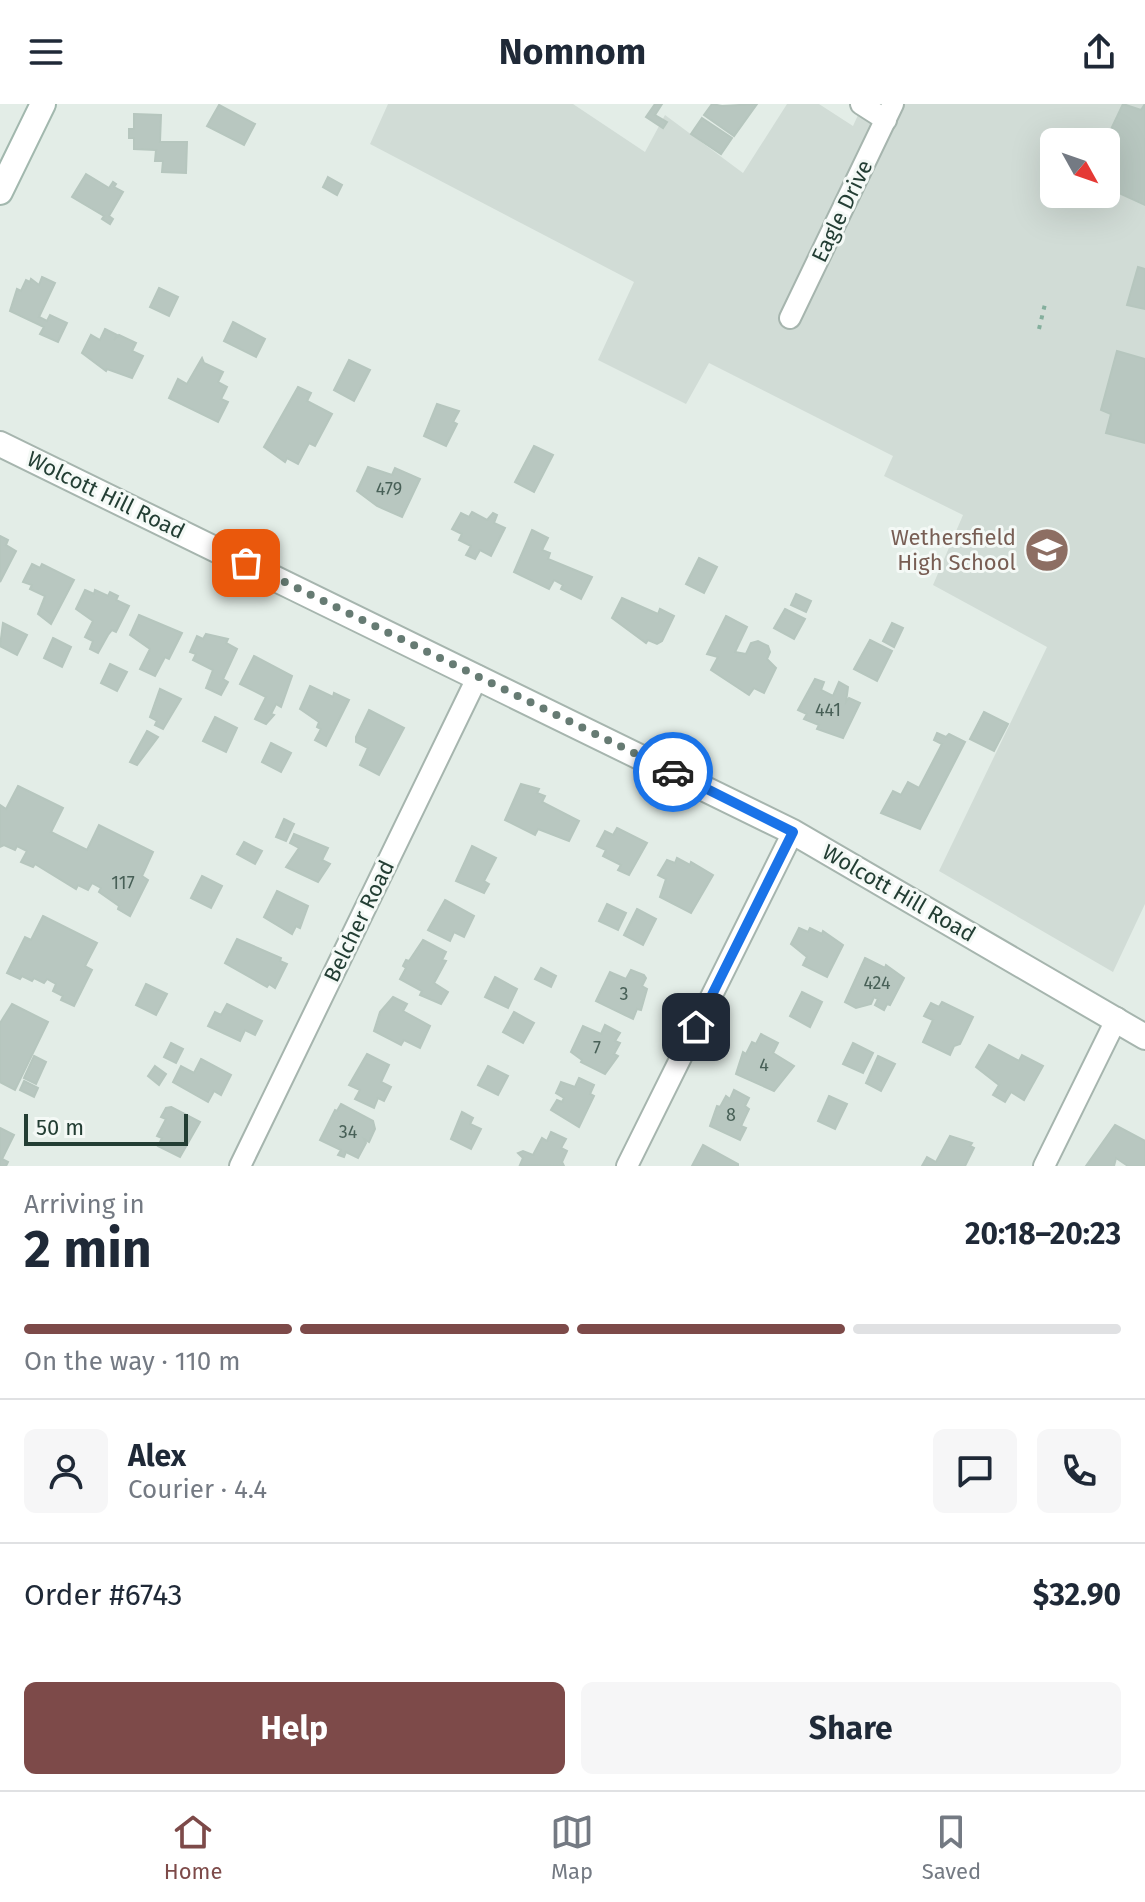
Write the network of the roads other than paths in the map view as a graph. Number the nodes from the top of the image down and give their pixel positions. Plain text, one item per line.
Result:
1 (43, 104) edge
2 (861, 104) edge
3 (889, 112) edge
4 (0, 192) edge
5 (790, 318) dead end
6 (0, 444) edge
7 (478, 676) junction
8 (793, 832) junction
9 (1117, 1018) junction
10 (1145, 1037) edge
11 (240, 1166) edge
12 (627, 1166) edge
13 (1044, 1166) edge

1 - 4 street
2 - 3 street
3 - 5 street, Eagle Drive
6 - 7 street, Wolcott Hill Road
7 - 8 street, Wolcott Hill Road
7 - 11 street, Belcher Road
8 - 9 street, Wolcott Hill Road
8 - 12 street
9 - 10 street, Wolcott Hill Road
9 - 13 street

